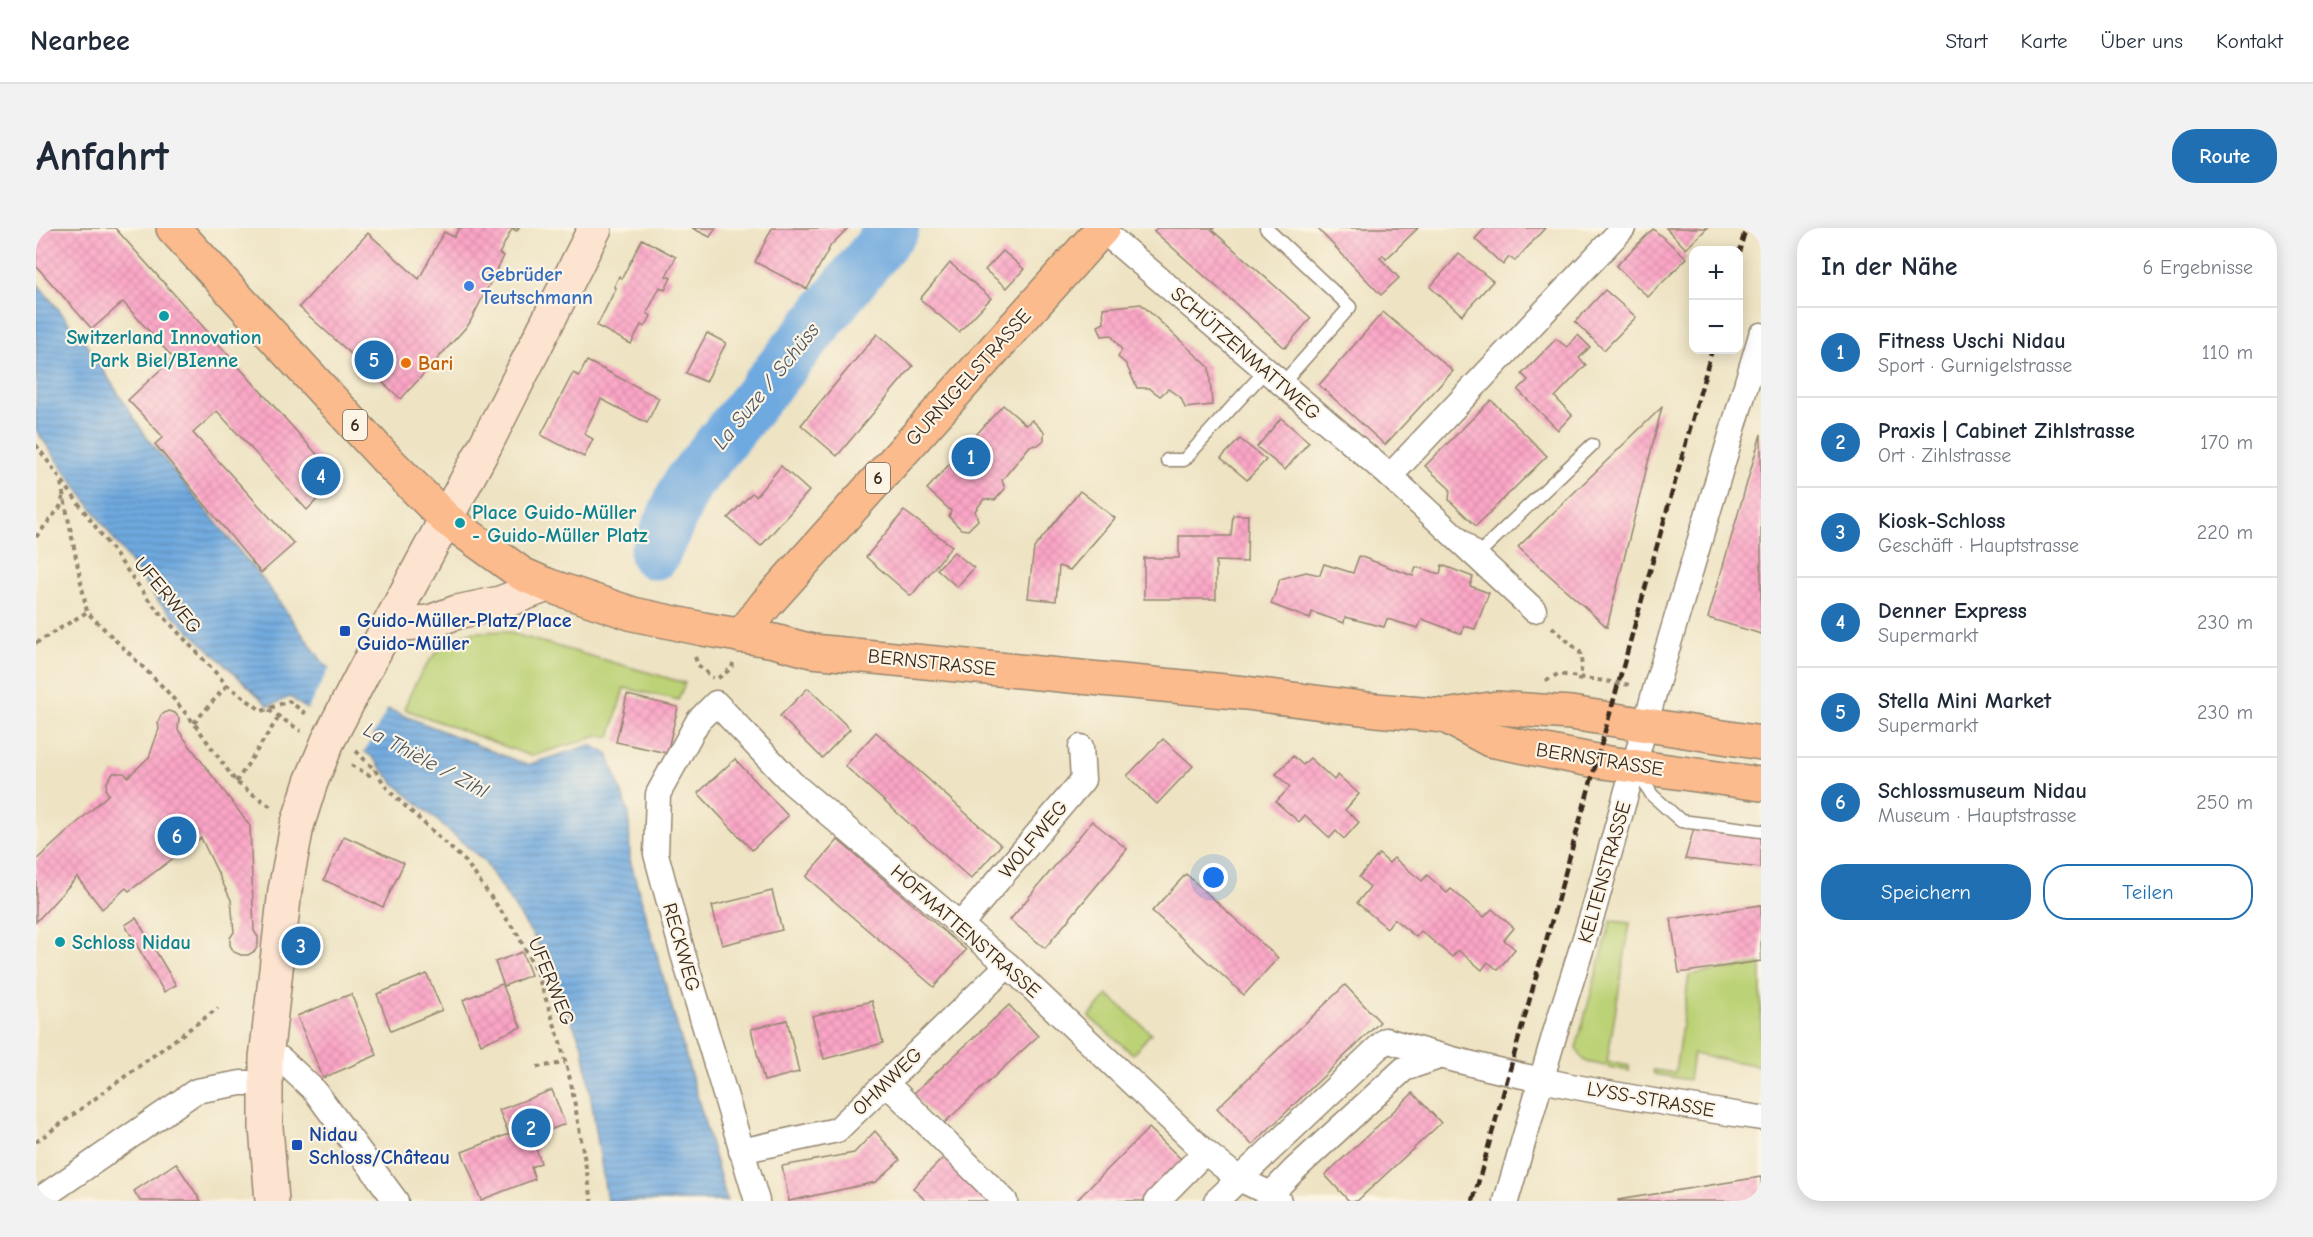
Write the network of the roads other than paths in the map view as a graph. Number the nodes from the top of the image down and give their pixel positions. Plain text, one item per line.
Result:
1 (173, 228) edge
2 (595, 228) edge
3 (1266, 228) edge
4 (1623, 228) edge
5 (1102, 229) edge
6 (1761, 335) edge
7 (1274, 377) junction
8 (1592, 445) dead end
9 (1167, 460) dead end
10 (1390, 476) junction
11 (446, 519) junction
12 (1477, 555) junction
13 (547, 585) junction
14 (1534, 610) road end
15 (389, 625) junction
16 (741, 636) junction
17 (716, 703) joint
18 (1445, 716) junction
19 (1645, 725) junction
20 (1761, 743) edge
21 (1081, 747) dead end
22 (1634, 765) junction
23 (1761, 784) edge
24 (1761, 831) edge
25 (961, 924) junction
26 (1008, 965) junction
27 (1439, 1057) junction
28 (266, 1070) junction
29 (1541, 1079) junction
30 (886, 1083) junction
31 (1761, 1118) edge
32 (741, 1151) junction
33 (1205, 1152) junction
34 (1239, 1179) junction
35 (1275, 1198) edge
36 (37, 1201) edge
37 (272, 1201) edge
38 (396, 1201) edge
39 (757, 1201) edge
40 (1005, 1201) edge
41 (1157, 1201) edge
42 (1216, 1201) edge
43 (1506, 1201) edge

1 - 11 main road, 6
2 - 11 main road
3 - 7 lane
4 - 10 street
5 - 7 street, SCHÜTZENMATTWEG
5 - 16 main road, GURNIGELSTRASSE / 6
6 - 19 street, KELTENSTRASSE
7 - 9 lane
7 - 10 street, SCHÜTZENMATTWEG
8 - 12 lane
10 - 12 street, SCHÜTZENMATTWEG
11 - 13 main road, BERNSTRASSE / 6
11 - 15 main road
12 - 14 street, SCHÜTZENMATTWEG
13 - 15 main road
13 - 16 main road, BERNSTRASSE / 6
15 - 28 main road
16 - 18 main road, BERNSTRASSE
17 - 25 street, HOFMATTENSTRASSE
17 - 32 street, RECKWEG
18 - 19 main road, BERNSTRASSE
18 - 22 main road, BERNSTRASSE
19 - 20 main road, BERNSTRASSE
19 - 22 street, KELTENSTRASSE
21 - 25 street, WOLFWEG
22 - 23 main road, BERNSTRASSE
22 - 24 lane
22 - 29 street, KELTENSTRASSE
25 - 26 street, HOFMATTENSTRASSE
26 - 30 street, OHMWEG
26 - 33 street, HOFMATTENSTRASSE
27 - 29 street, LYSS-STRASSE
27 - 34 street, LYSS-STRASSE
27 - 35 street
28 - 36 street
28 - 37 main road
28 - 38 street
29 - 31 street, LYSS-STRASSE
29 - 43 street, KELTENSTRASSE
30 - 32 street, OHMWEG
30 - 40 street
32 - 39 street, RECKWEG
33 - 34 street, HOFMATTENSTRASSE
33 - 41 street
34 - 35 street, HOFMATTENSTRASSE
34 - 42 street

